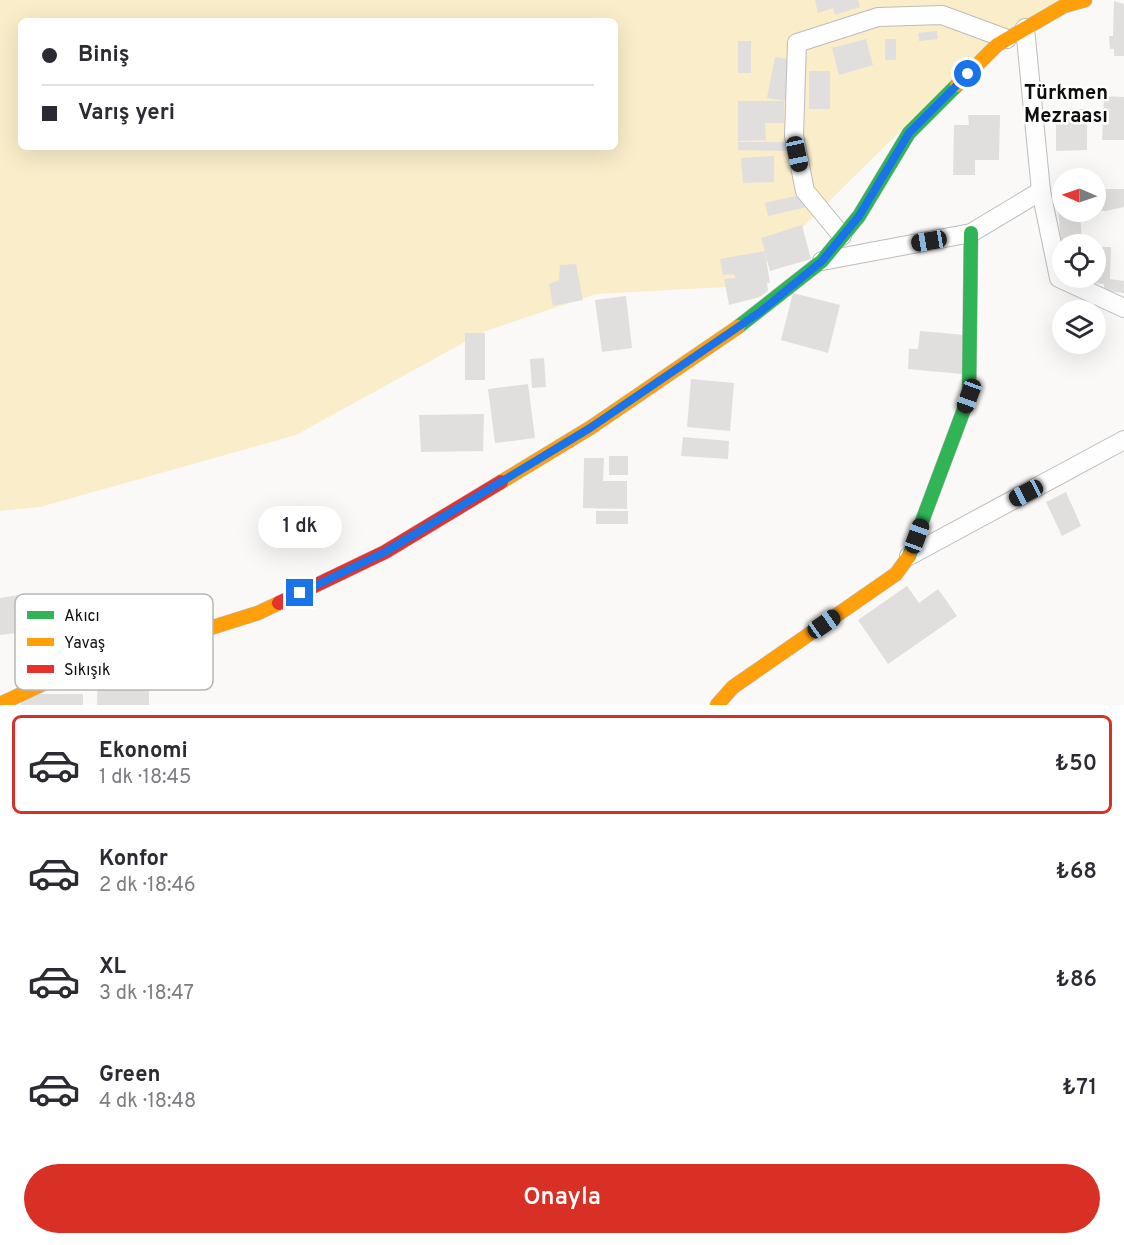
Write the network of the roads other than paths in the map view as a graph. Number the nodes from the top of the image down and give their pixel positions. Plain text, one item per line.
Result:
1 (1085, 0) edge
2 (1025, 28) junction
3 (1008, 39) junction
4 (1041, 191) junction
5 (971, 233) junction
6 (842, 236) junction
7 (822, 261) junction
8 (1124, 308) edge
9 (1124, 440) edge
10 (909, 556) junction
11 (213, 627) edge
12 (30, 690) edge
13 (0, 704) edge
14 (717, 705) edge

1 - 2 street
2 - 3 street
2 - 4 street
3 - 6 street
3 - 6 street
4 - 5 street
4 - 8 street
5 - 7 street
5 - 10 street
6 - 7 street
7 - 11 street
9 - 10 street
10 - 14 street
12 - 13 street

